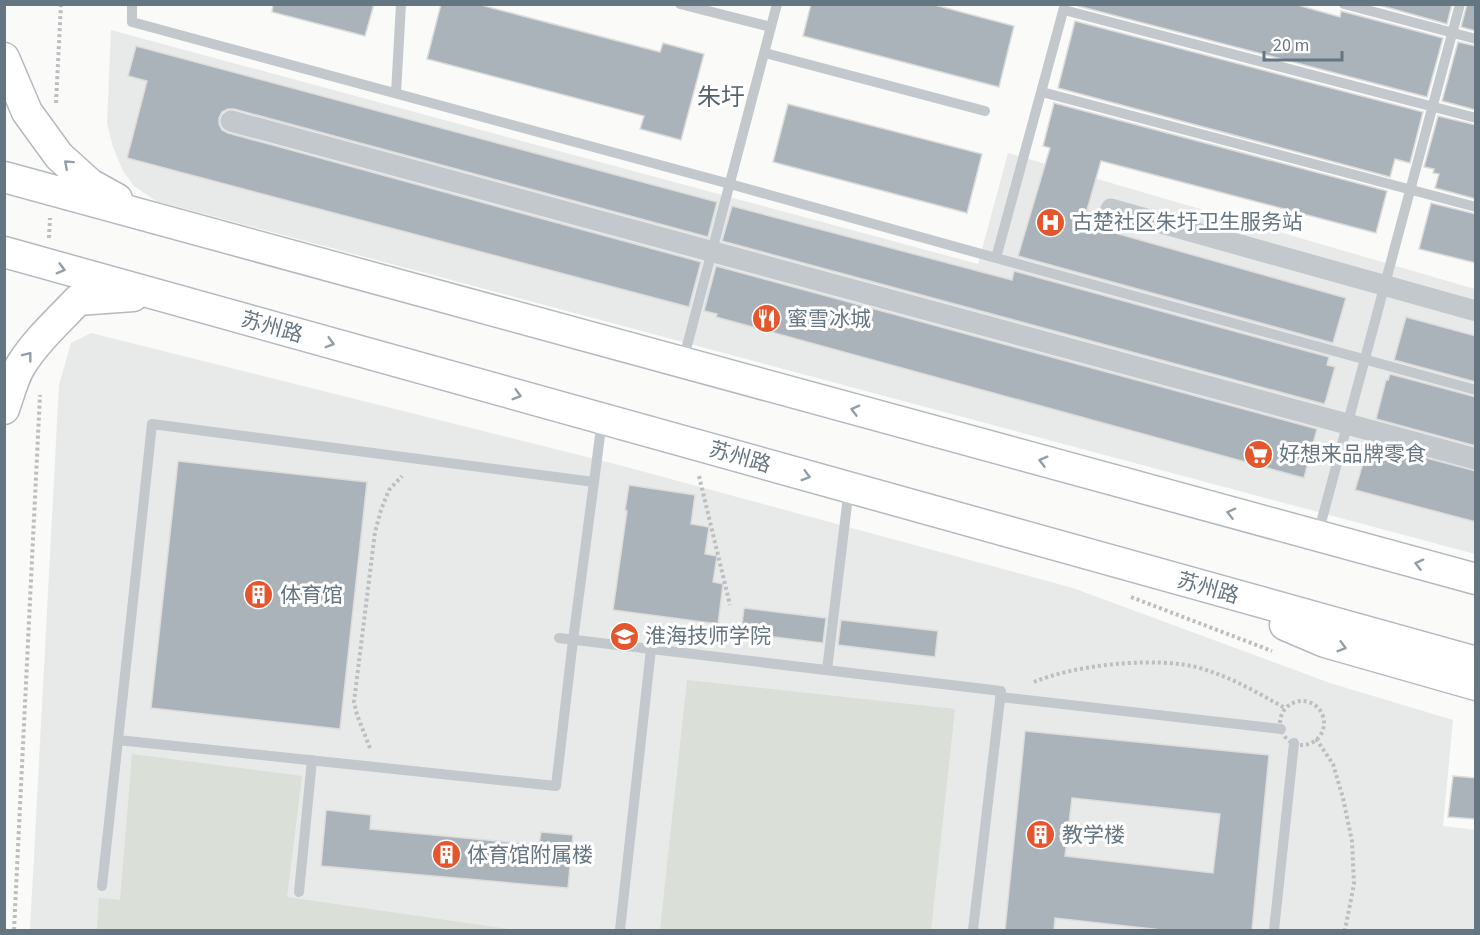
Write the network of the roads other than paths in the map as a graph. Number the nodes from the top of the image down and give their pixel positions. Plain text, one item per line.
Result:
1 (132, 4) edge
2 (401, 4) edge
3 (680, 4) edge
4 (777, 4) edge
5 (1344, 4) edge
6 (1460, 4) edge
7 (1064, 7) edge
8 (771, 27) junction
9 (1453, 33) junction
10 (1476, 39) edge
11 (765, 52) junction
12 (4, 58) edge
13 (1041, 92) junction
14 (396, 93) junction
15 (1433, 107) junction
16 (985, 111) dead end
17 (1476, 118) edge
18 (231, 121) dead end
19 (4, 177) edge
20 (730, 184) junction
21 (1411, 190) junction
22 (1476, 207) edge
23 (1111, 209) dead end
24 (151, 218) junction
25 (4, 252) edge
26 (712, 252) junction
27 (996, 258) junction
28 (1385, 286) junction
29 (156, 295) junction
30 (1476, 311) edge
31 (1365, 360) junction
32 (682, 363) junction
33 (1476, 390) edge
34 (4, 409) edge
35 (602, 419) junction
36 (1348, 424) junction
37 (1476, 459) edge
38 (594, 482) junction
39 (850, 488) junction
40 (1317, 536) junction
41 (1476, 579) edge
42 (1192, 583) junction
43 (559, 638) dead end
44 (573, 640) junction
45 (651, 649) junction
46 (1476, 662) edge
47 (827, 670) junction
48 (1476, 686) edge
49 (1000, 697) junction
50 (1281, 729) road end
51 (118, 740) junction
52 (1294, 743) road end
53 (312, 760) junction
54 (102, 886) dead end
55 (299, 892) dead end
56 (620, 930) edge
57 (973, 930) edge
58 (1274, 930) edge

1 - 14 lane
2 - 14 lane
3 - 8 lane
4 - 8 lane
5 - 9 lane
6 - 9 lane
7 - 13 lane
7 - 15 lane
8 - 11 lane
9 - 10 lane
9 - 15 lane
11 - 16 lane
11 - 20 lane
24 -> 12 main road
13 - 21 lane
13 - 27 lane
14 - 20 lane
15 - 17 lane
15 - 21 lane
18 - 26 street
19 - 24 main road
20 - 26 lane
20 - 27 lane
21 - 22 lane
21 - 28 lane
23 - 28 street
24 - 32 main road
25 -> 29 main road, 苏州路
26 - 32 lane
26 - 36 street
27 - 31 lane
28 - 30 street
28 - 31 lane
34 -> 29 main road
29 -> 35 main road, 苏州路
31 - 33 lane
31 - 36 lane
40 -> 32 main road
35 - 38 lane
35 -> 39 main road, 苏州路
36 - 37 street
36 - 40 lane
38 - 44 lane
38 - 51 lane
39 - 42 main road, 苏州路
39 - 47 lane
41 -> 40 main road
42 - 46 main road, 苏州路
42 -> 48 main road
43 - 44 lane
44 - 45 lane
44 - 53 lane
45 - 47 lane
45 - 56 lane
47 - 49 lane
49 - 50 lane
49 - 57 lane
51 - 53 lane
51 - 54 lane
52 - 58 lane
53 - 55 lane

